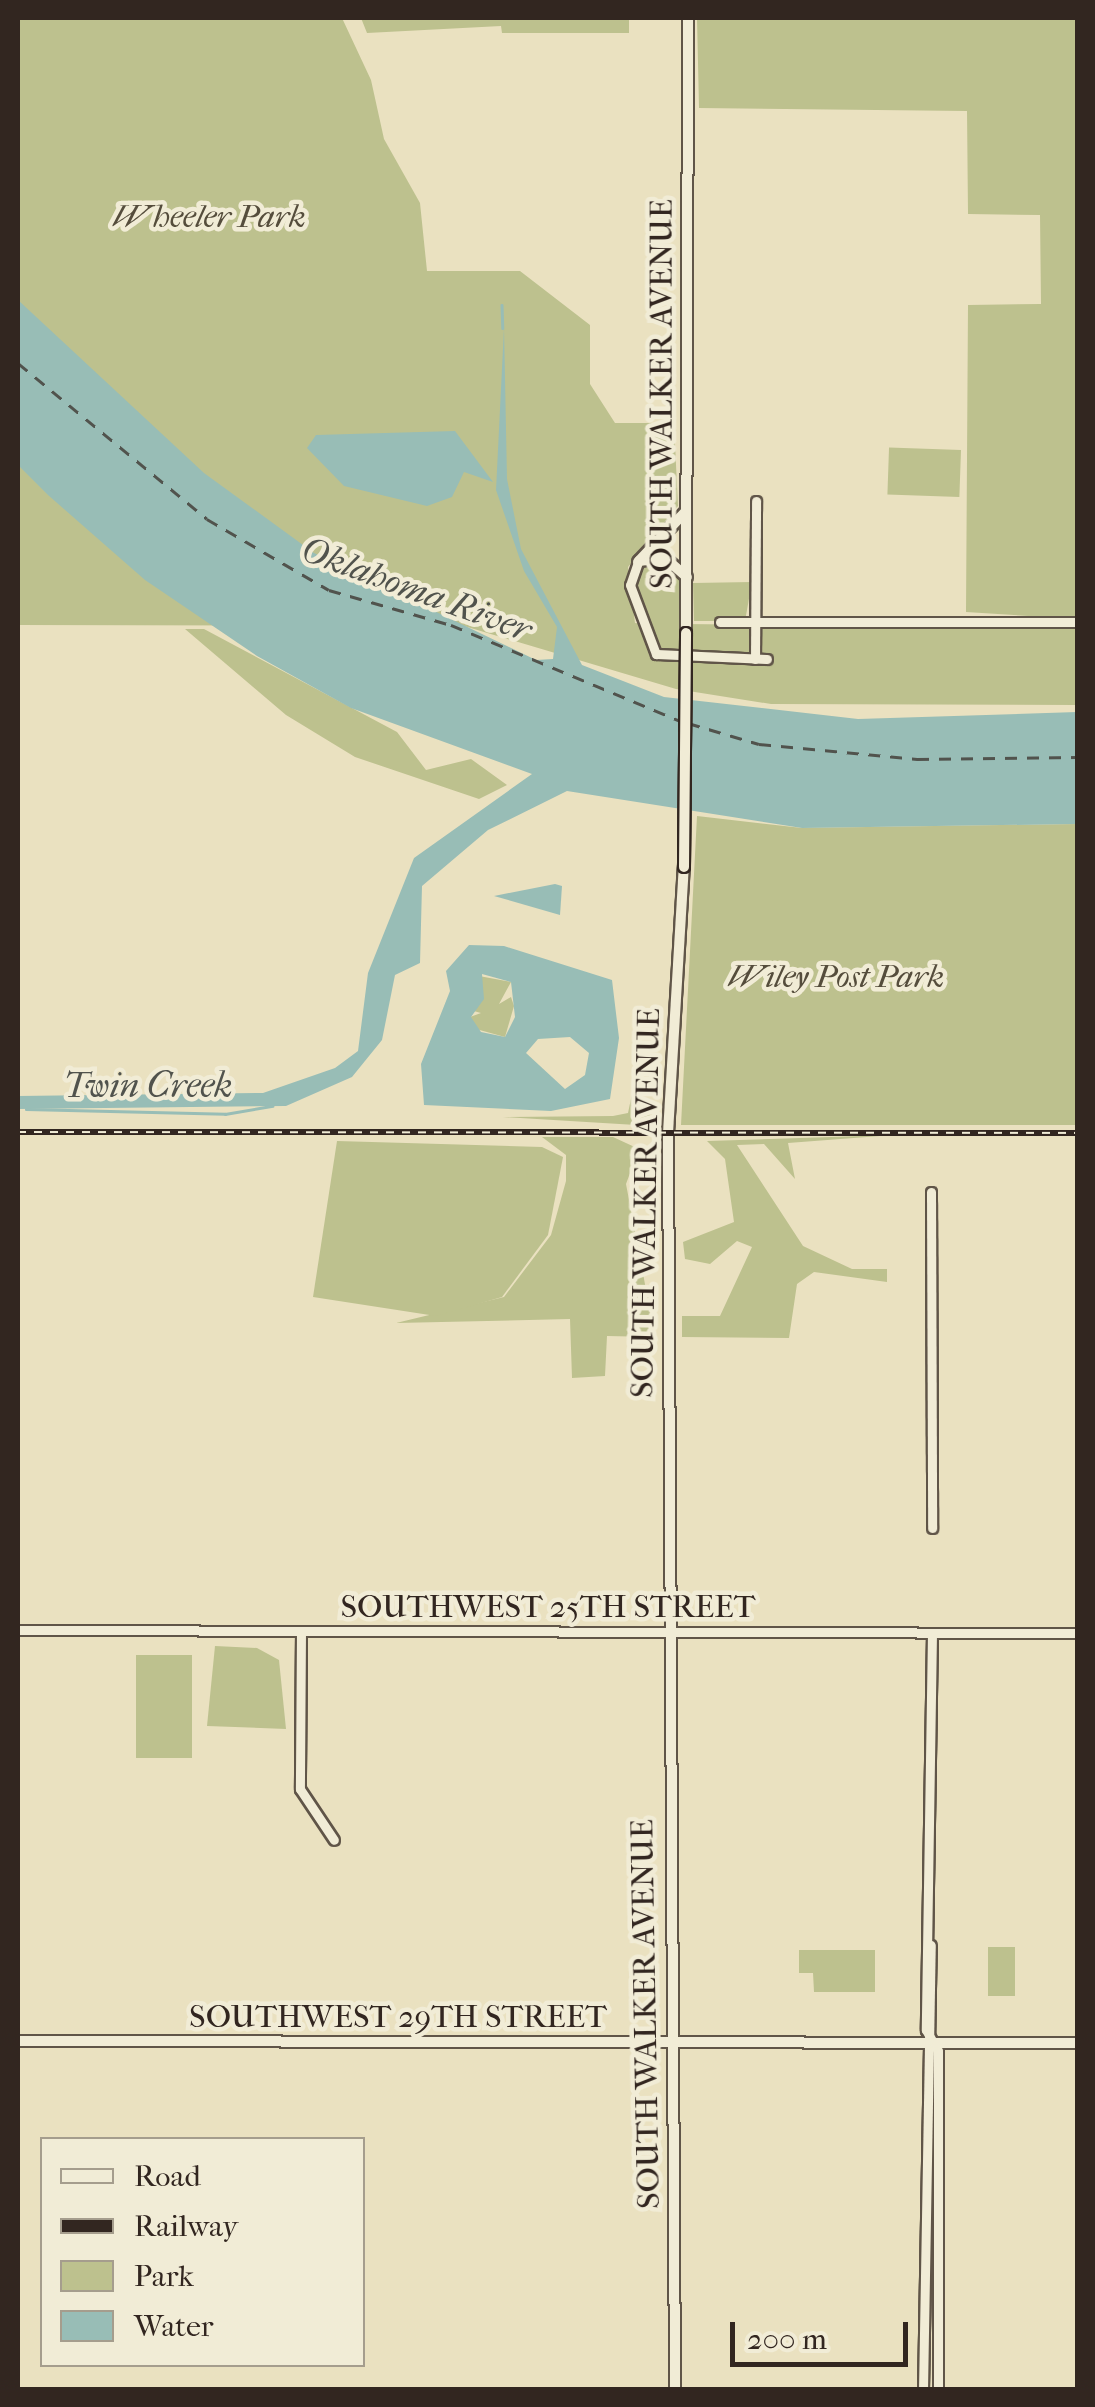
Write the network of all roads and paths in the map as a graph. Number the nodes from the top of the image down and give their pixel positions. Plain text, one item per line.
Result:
1 (688, 18) edge
2 (756, 501) dead end
3 (687, 510) junction
4 (638, 562) junction
5 (687, 577) junction
6 (720, 622) dead end
7 (755, 622) junction
8 (1078, 622) edge
9 (755, 659) junction
10 (767, 659) dead end
11 (931, 1192) dead end
12 (932, 1528) dead end
13 (18, 1630) edge
14 (300, 1632) junction
15 (666, 1632) junction
16 (932, 1633) junction
17 (1078, 1633) edge
18 (334, 1840) dead end
19 (18, 2040) edge
20 (671, 2042) junction
21 (932, 2042) junction
22 (1078, 2042) edge
23 (675, 2390) edge
24 (923, 2390) edge
25 (938, 2390) edge

1 - 3 main road, SOUTH WALKER AVENUE
2 - 7 street
3 - 4 main road
3 - 5 main road, SOUTH WALKER AVENUE
4 - 5 main road
4 - 9 street, SOUTH WALKER AVENUE
5 - 15 main road, SOUTH WALKER AVENUE, bridge
6 - 7 street
7 - 8 street
7 - 9 street
9 - 10 street
11 - 12 street
13 - 14 street, SOUTHWEST 25TH STREET
14 - 15 street, SOUTHWEST 25TH STREET
14 - 18 street
15 - 16 street, SOUTHWEST 25TH STREET
15 - 20 main road, SOUTH WALKER AVENUE
16 - 17 street, SOUTHWEST 25TH STREET
16 - 21 street
19 - 20 main road, SOUTHWEST 29TH STREET
20 - 21 main road, SOUTHWEST 29TH STREET
20 - 23 main road, SOUTH WALKER AVENUE
21 - 22 main road, SOUTHWEST 29TH STREET
21 - 24 street
21 - 25 street

